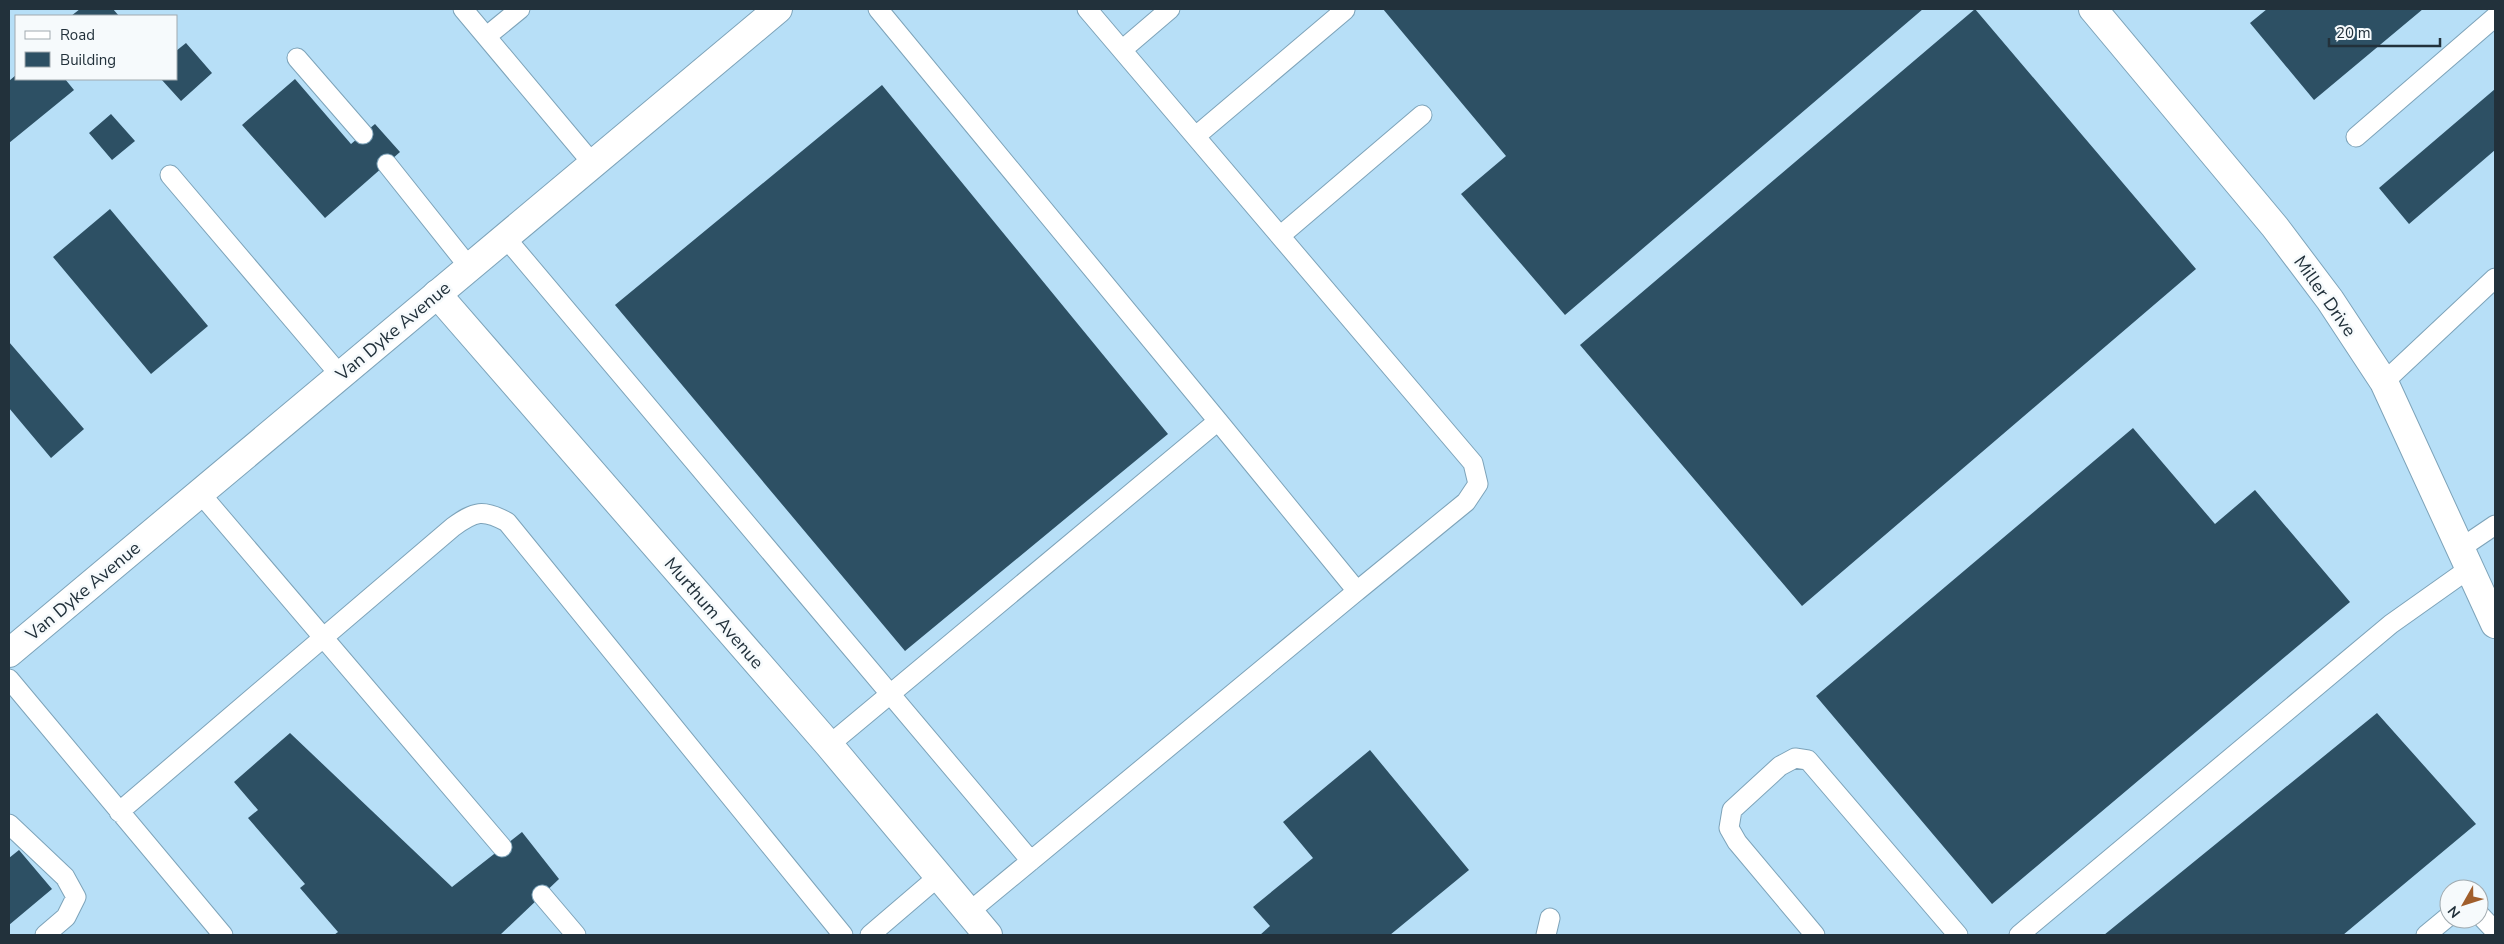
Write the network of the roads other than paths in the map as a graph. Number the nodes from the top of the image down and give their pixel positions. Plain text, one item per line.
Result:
1 (463, 9) edge
2 (520, 9) edge
3 (778, 9) edge
4 (878, 9) edge
5 (1087, 9) edge
6 (1170, 9) edge
7 (2093, 9) edge
8 (1345, 10) dead end
9 (2495, 17) edge
10 (487, 36) junction
11 (1122, 50) junction
12 (297, 58) dead end
13 (1422, 115) dead end
14 (363, 134) dead end
15 (1196, 136) junction
16 (2356, 137) dead end
17 (387, 164) dead end
18 (593, 164) junction
19 (170, 175) dead end
20 (1280, 236) junction
21 (505, 237) junction
22 (469, 267) junction
23 (2495, 278) edge
24 (436, 294) junction
25 (340, 375) junction
26 (2384, 382) junction
27 (1218, 421) junction
28 (200, 493) junction
29 (2495, 526) edge
30 (2466, 558) junction
31 (1357, 590) junction
32 (2495, 624) edge
33 (323, 638) junction
34 (9, 653) edge
35 (9, 679) edge
36 (891, 693) junction
37 (829, 745) junction
38 (119, 812) junction
39 (9, 824) edge
40 (502, 847) dead end
41 (1031, 861) junction
42 (939, 876) junction
43 (542, 895) dead end
44 (969, 912) junction
45 (2439, 924) edge
46 (45, 935) edge
47 (223, 935) edge
48 (576, 935) edge
49 (843, 935) edge
50 (870, 935) edge
51 (988, 935) edge
52 (1815, 935) edge
53 (1958, 935) edge
54 (2019, 935) edge
55 (2426, 935) edge

1 - 10 lane
2 - 10 lane
3 - 18 street, Van Dyke Avenue
4 - 27 lane
5 - 11 lane
6 - 11 lane
7 - 26 street, Miller Drive
8 - 15 lane
9 - 16 lane
10 - 18 lane
11 - 15 lane
12 - 14 lane
13 - 20 lane
15 - 20 lane
17 - 22 lane
18 - 21 street, Van Dyke Avenue
19 - 25 lane
20 - 31 lane
21 - 22 street, Van Dyke Avenue
21 - 36 lane
22 - 24 street, Van Dyke Avenue
23 - 26 lane
24 - 25 street, Van Dyke Avenue
24 - 37 street, Murthum Avenue
25 - 28 street, Van Dyke Avenue
26 - 30 street, Miller Drive
27 - 31 lane
27 - 36 lane
28 - 33 lane
28 - 34 street, Van Dyke Avenue
29 - 30 lane
30 - 32 street, Miller Drive
30 - 54 lane
31 - 41 lane
33 - 38 lane
33 - 40 lane
33 - 49 lane
35 - 38 lane
36 - 37 lane
36 - 41 lane
37 - 42 street, Murthum Avenue
38 - 47 lane
39 - 46 lane
41 - 44 lane
42 - 44 street, Murthum Avenue
42 - 50 lane
43 - 48 lane
44 - 51 street, Murthum Avenue
45 - 55 lane
52 - 53 lane

